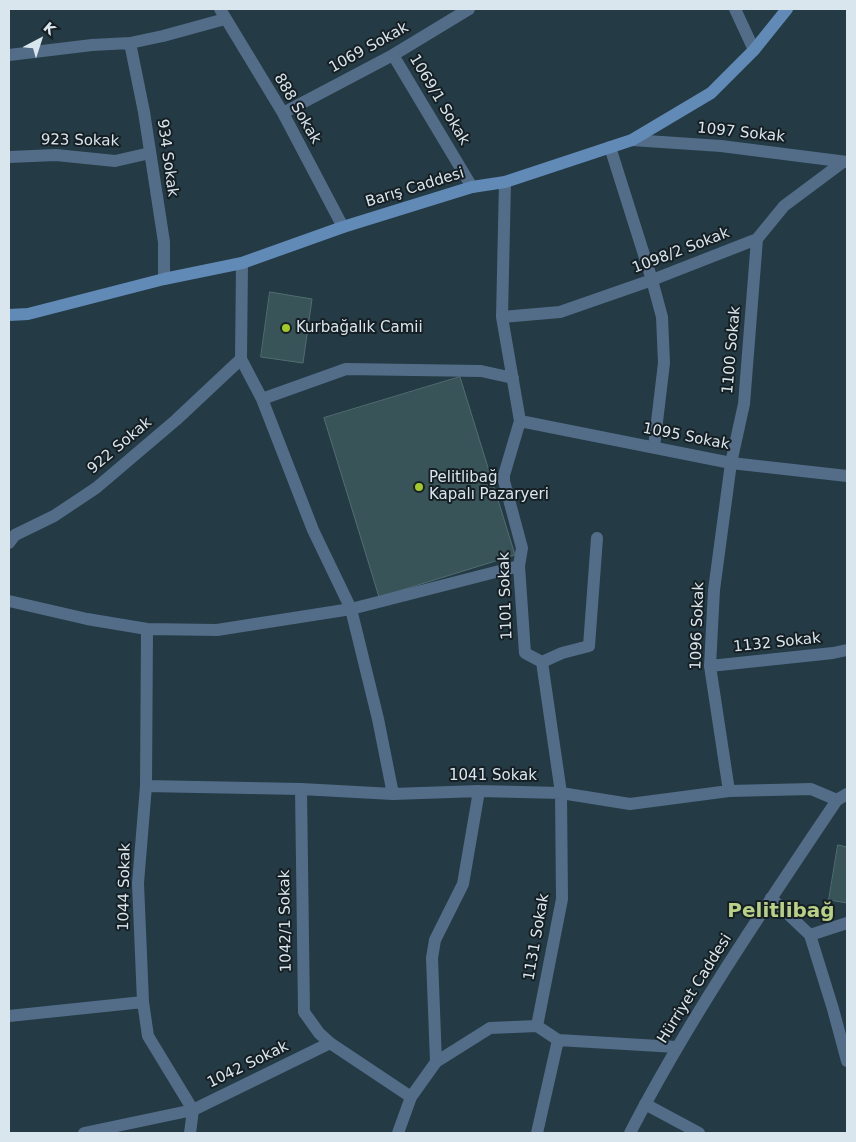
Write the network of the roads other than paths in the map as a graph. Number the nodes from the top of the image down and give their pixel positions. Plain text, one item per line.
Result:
1 (469, 9) edge
2 (735, 9) edge
3 (787, 9) edge
4 (222, 14) edge
5 (130, 43) junction
6 (754, 50) junction
7 (9, 55) edge
8 (393, 55) junction
9 (283, 113) junction
10 (632, 140) junction
11 (610, 147) junction
12 (150, 153) junction
13 (9, 158) edge
14 (845, 162) edge
15 (505, 182) junction
16 (472, 186) junction
17 (344, 227) junction
18 (758, 239) junction
19 (242, 263) junction
20 (164, 279) junction
21 (652, 280) junction
22 (9, 315) edge
23 (502, 316) junction
24 (241, 359) junction
25 (513, 378) junction
26 (262, 399) junction
27 (520, 420) junction
28 (654, 448) junction
29 (731, 463) junction
30 (847, 476) edge
31 (597, 538) dead end
32 (9, 543) edge
33 (519, 566) junction
34 (9, 601) edge
35 (351, 609) junction
36 (147, 629) junction
37 (847, 650) edge
38 (542, 662) junction
39 (710, 666) junction
40 (146, 786) junction
41 (300, 789) junction
42 (479, 791) junction
43 (729, 791) junction
44 (561, 793) junction
45 (393, 794) junction
46 (842, 797) edge
47 (771, 898) junction
48 (847, 923) edge
49 (810, 935) junction
50 (144, 1002) junction
51 (9, 1016) edge
52 (537, 1026) junction
53 (558, 1040) junction
54 (330, 1042) junction
55 (676, 1047) junction
56 (847, 1056) edge
57 (436, 1062) junction
58 (411, 1096) junction
59 (645, 1104) junction
60 (193, 1110) junction
61 (84, 1133) edge
62 (190, 1133) edge
63 (398, 1133) edge
64 (537, 1133) edge
65 (630, 1133) edge
66 (699, 1133) edge

1 - 8 street, 1069 Sokak
2 - 6 street
3 - 6 main road, Barış Caddesi
4 - 5 street
4 - 9 street, 888 Sokak
5 - 7 street
5 - 12 street, 934 Sokak
6 - 10 main road, Barış Caddesi
8 - 9 street, 1069 Sokak
8 - 16 street, 1069/1 Sokak
9 - 17 street, 888 Sokak
10 - 11 main road, Barış Caddesi
10 - 14 street, 1097 Sokak
11 - 15 main road, Barış Caddesi
11 - 21 street
12 - 13 street, 923 Sokak
12 - 20 street, 934 Sokak
14 - 18 street
15 - 16 main road, Barış Caddesi
15 - 23 street
16 - 17 main road, Barış Caddesi
17 - 19 main road, Barış Caddesi
18 - 21 street, 1098/2 Sokak
18 - 29 street, 1100 Sokak
19 - 20 main road, Barış Caddesi
19 - 24 street
20 - 22 main road, Barış Caddesi
21 - 23 street, 1098/2 Sokak
21 - 28 street
23 - 25 street
24 - 26 street
24 - 32 street, 922 Sokak
25 - 26 street
25 - 27 street
26 - 35 street
27 - 28 street, 1095 Sokak
27 - 33 street, 1101 Sokak
28 - 29 street, 1095 Sokak
29 - 30 street, 1095 Sokak
29 - 39 street, 1096 Sokak
31 - 38 street
33 - 35 street
33 - 38 street, 1101 Sokak
34 - 36 street
35 - 36 street
35 - 45 street
36 - 40 street, 1044 Sokak
37 - 39 street, 1132 Sokak
38 - 44 street
39 - 43 street, 1096 Sokak
40 - 41 street, 1041 Sokak
40 - 50 street, 1044 Sokak
41 - 45 street, 1041 Sokak
41 - 54 street, 1042/1 Sokak
42 - 44 street, 1041 Sokak
42 - 45 street, 1041 Sokak
42 - 57 street
43 - 44 street, 1041 Sokak
43 - 46 street, 1041 Sokak
44 - 52 street, 1131 Sokak
46 - 47 street, Hürriyet Caddesi
47 - 49 street
47 - 55 street, Hürriyet Caddesi
48 - 49 street
49 - 56 street
50 - 51 street
50 - 60 street, 1044 Sokak
52 - 53 street
52 - 57 street
53 - 55 street
53 - 64 street
54 - 58 street
54 - 60 street, 1042 Sokak
55 - 59 street, Hürriyet Caddesi
57 - 58 street
58 - 63 street
59 - 65 street, Hürriyet Caddesi
59 - 66 street
60 - 61 street, 1042 Sokak
60 - 62 street

